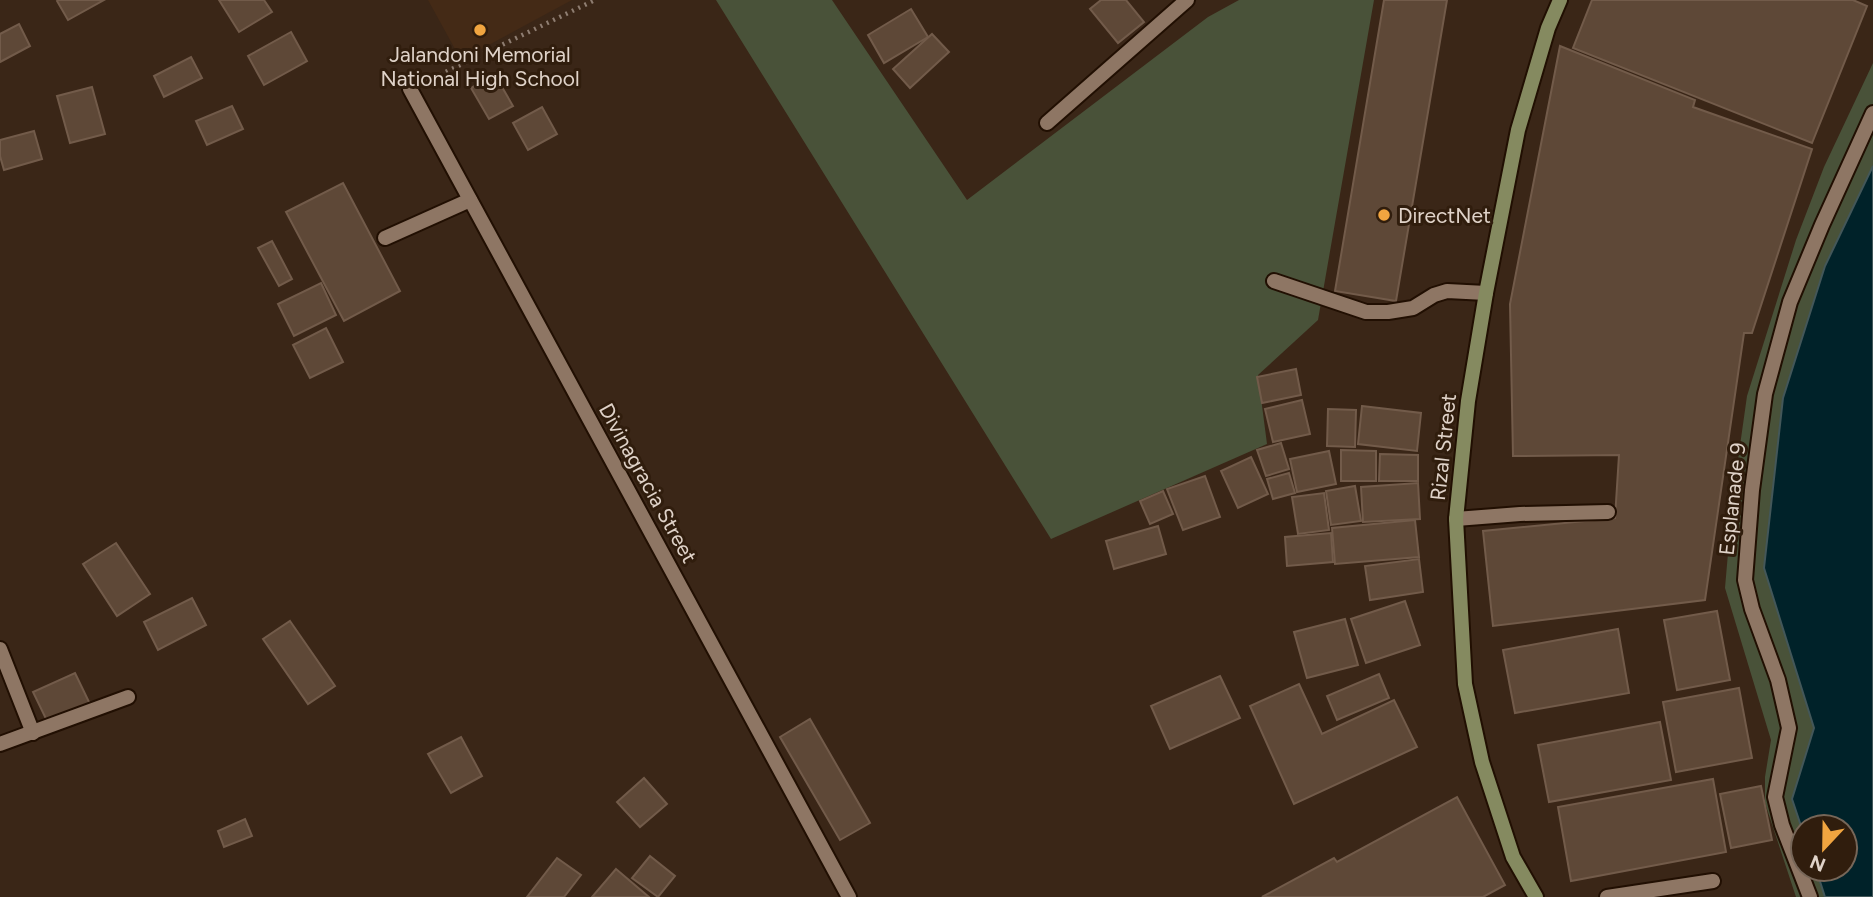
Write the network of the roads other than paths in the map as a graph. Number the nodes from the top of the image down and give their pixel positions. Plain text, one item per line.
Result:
1 (1187, 0) edge
2 (1560, 0) edge
3 (410, 89) road end
4 (1873, 113) edge
5 (1047, 124) dead end
6 (470, 200) junction
7 (384, 238) dead end
8 (1274, 281) dead end
9 (1486, 293) junction
10 (1608, 512) dead end
11 (1457, 519) junction
12 (0, 649) edge
13 (128, 697) dead end
14 (33, 733) junction
15 (0, 744) edge
16 (1713, 881) dead end
17 (849, 897) edge
18 (1536, 897) edge
19 (1607, 897) edge
20 (1810, 897) edge

1 - 5 street
2 - 9 main road, Rizal Street
3 - 6 street, Divinagracia Street
4 - 20 street, Esplanade 9
6 - 7 street
6 - 17 street, Divinagracia Street
8 - 9 street
9 - 11 main road, Rizal Street
10 - 11 street
11 - 18 main road, Rizal Street
12 - 14 street
13 - 14 street
14 - 15 street
16 - 19 street

